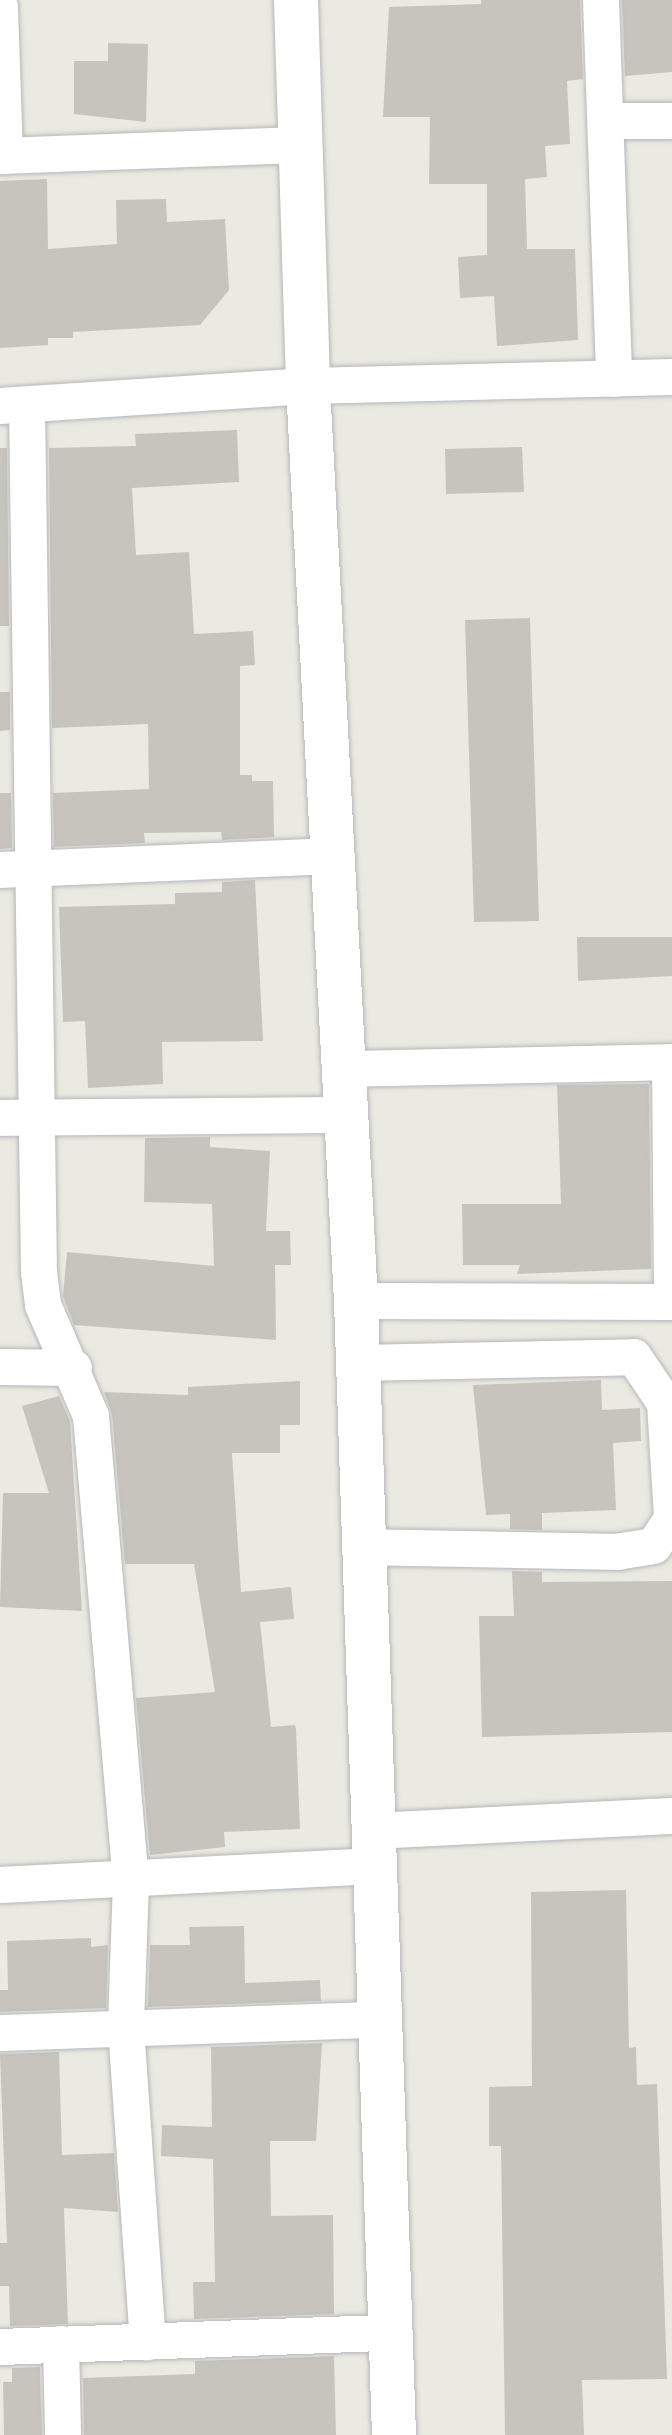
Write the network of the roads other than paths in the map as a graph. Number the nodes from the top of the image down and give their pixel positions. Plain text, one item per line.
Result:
1 (296, 0) edge
2 (601, 0) edge
3 (0, 7) edge
4 (607, 121) junction
5 (672, 121) edge
6 (301, 145) junction
7 (3, 156) edge
8 (672, 377) edge
9 (614, 379) junction
10 (308, 386) junction
11 (14, 406) edge
12 (16, 637) edge
13 (334, 856) junction
14 (16, 869) edge
15 (671, 1062) edge
16 (345, 1069) junction
17 (346, 1115) junction
18 (0, 1118) edge
19 (40, 1118) junction
20 (356, 1301) junction
21 (672, 1302) edge
22 (359, 1363) junction
23 (0, 1367) edge
24 (74, 1368) junction
25 (364, 1547) junction
26 (672, 1816) edge
27 (373, 1848) junction
28 (131, 1882) junction
29 (0, 1885) edge
30 (380, 2020) junction
31 (126, 2028) junction
32 (0, 2033) edge
33 (391, 2333) junction
34 (148, 2342) junction
35 (61, 2344) junction
36 (0, 2347) edge
37 (63, 2435) edge
38 (394, 2435) edge

1 - 6 street
2 - 4 street
3 - 7 street
4 - 5 street
4 - 9 street
6 - 7 street
6 - 10 street
8 - 9 street
9 - 10 street
10 - 11 street
10 - 13 street
11 - 12 street
12 - 14 street
13 - 14 street
13 - 16 street
14 - 19 street
15 - 16 street
15 - 21 street
16 - 17 street
17 - 19 street
17 - 20 street
18 - 19 street
19 - 24 street
20 - 21 street
20 - 22 street
22 - 25 street
22 - 25 street
23 - 24 street
24 - 28 street
25 - 27 street
26 - 27 street
27 - 28 street
27 - 30 street
28 - 29 street
28 - 31 street
30 - 31 street
30 - 33 street
31 - 32 street
31 - 34 street
33 - 34 street
33 - 38 street
34 - 35 street
35 - 36 street
35 - 37 street

